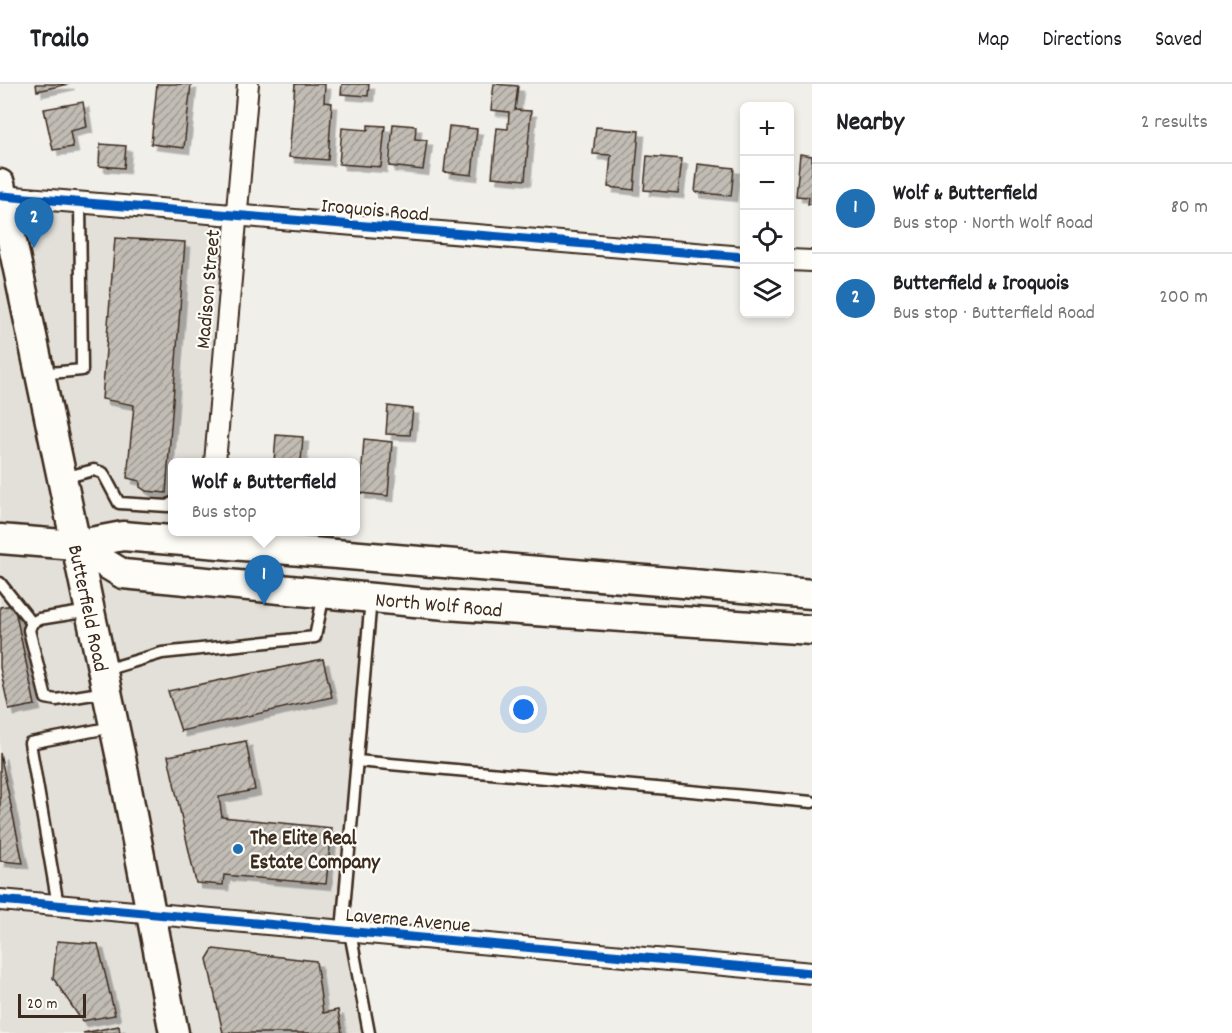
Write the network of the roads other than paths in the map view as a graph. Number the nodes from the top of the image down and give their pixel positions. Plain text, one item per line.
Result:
1 (248, 84) edge
2 (1, 190) edge
3 (80, 202) junction
4 (239, 214) junction
5 (740, 257) edge
6 (794, 260) edge
7 (812, 261) edge
8 (40, 374) junction
9 (215, 458) edge
10 (62, 478) junction
11 (168, 506) edge
12 (209, 537) edge
13 (0, 539) edge
14 (75, 545) junction
15 (2, 588) edge
16 (324, 594) junction
17 (812, 594) edge
18 (371, 598) junction
19 (89, 611) junction
20 (32, 623) junction
21 (812, 630) edge
22 (104, 682) junction
23 (114, 727) junction
24 (357, 761) junction
25 (812, 802) edge
26 (0, 900) edge
27 (58, 905) junction
28 (151, 914) junction
29 (346, 932) junction
30 (812, 974) edge
31 (174, 1033) edge
32 (369, 1033) edge

1 - 4 street, Madison Street
2 - 3 street, Iroquois Road
2 - 8 main road, Butterfield Road
3 - 4 street, Iroquois Road
3 - 8 lane
4 - 5 street, Iroquois Road
4 - 9 street, Madison Street
6 - 7 street
8 - 10 main road, Butterfield Road
10 - 11 lane
10 - 14 main road, Butterfield Road
12 - 14 main road, North Wolf Road
12 - 17 main road, North Wolf Road
13 - 14 main road, North Wolf Road
14 - 16 main road, North Wolf Road
14 - 19 main road, Butterfield Road
15 - 20 lane
16 - 18 main road, North Wolf Road
16 - 22 lane
18 - 21 main road, North Wolf Road
18 - 24 lane
19 - 20 lane
19 - 22 main road, Butterfield Road
20 - 22 lane
22 - 23 main road, Butterfield Road
23 - 27 lane
23 - 28 main road, Butterfield Road
24 - 25 lane
24 - 29 lane
26 - 27 street, Laverne Avenue
27 - 28 street, Laverne Avenue
28 - 29 street, Laverne Avenue
28 - 31 main road, Butterfield Road
29 - 30 street, Laverne Avenue
29 - 32 lane

